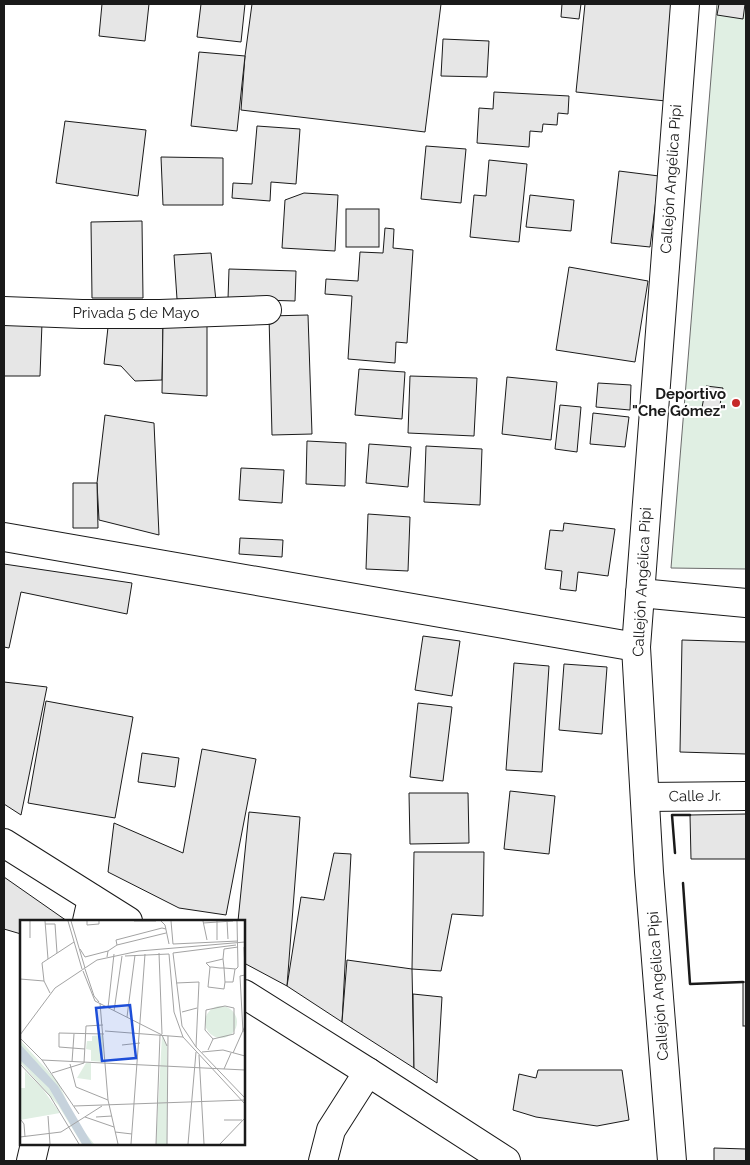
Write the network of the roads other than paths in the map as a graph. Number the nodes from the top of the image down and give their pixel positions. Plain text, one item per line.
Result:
1 (684, 4) edge
2 (268, 310) dead end
3 (4, 311) edge
4 (4, 537) edge
5 (640, 593) junction
6 (746, 602) edge
7 (636, 647) junction
8 (746, 796) edge
9 (644, 797) junction
10 (4, 843) edge
11 (90, 910) edge
12 (125, 920) edge
13 (245, 995) edge
14 (368, 1072) junction
15 (35, 1145) edge
16 (495, 1158) edge
17 (31, 1161) edge
18 (323, 1161) edge
19 (672, 1161) edge

1 - 5 street, Callejón Angélica Pipi
2 - 3 street, Privada 5 de Mayo
4 - 7 street
5 - 6 street
5 - 7 street, Callejón Angélica Pipi
7 - 9 street, Callejón Angélica Pipi
8 - 9 street, Calle Jr.
9 - 19 street, Callejón Angélica Pipi
10 - 11 street
11 - 12 street
13 - 14 street
14 - 16 street
14 - 18 street
15 - 17 street

